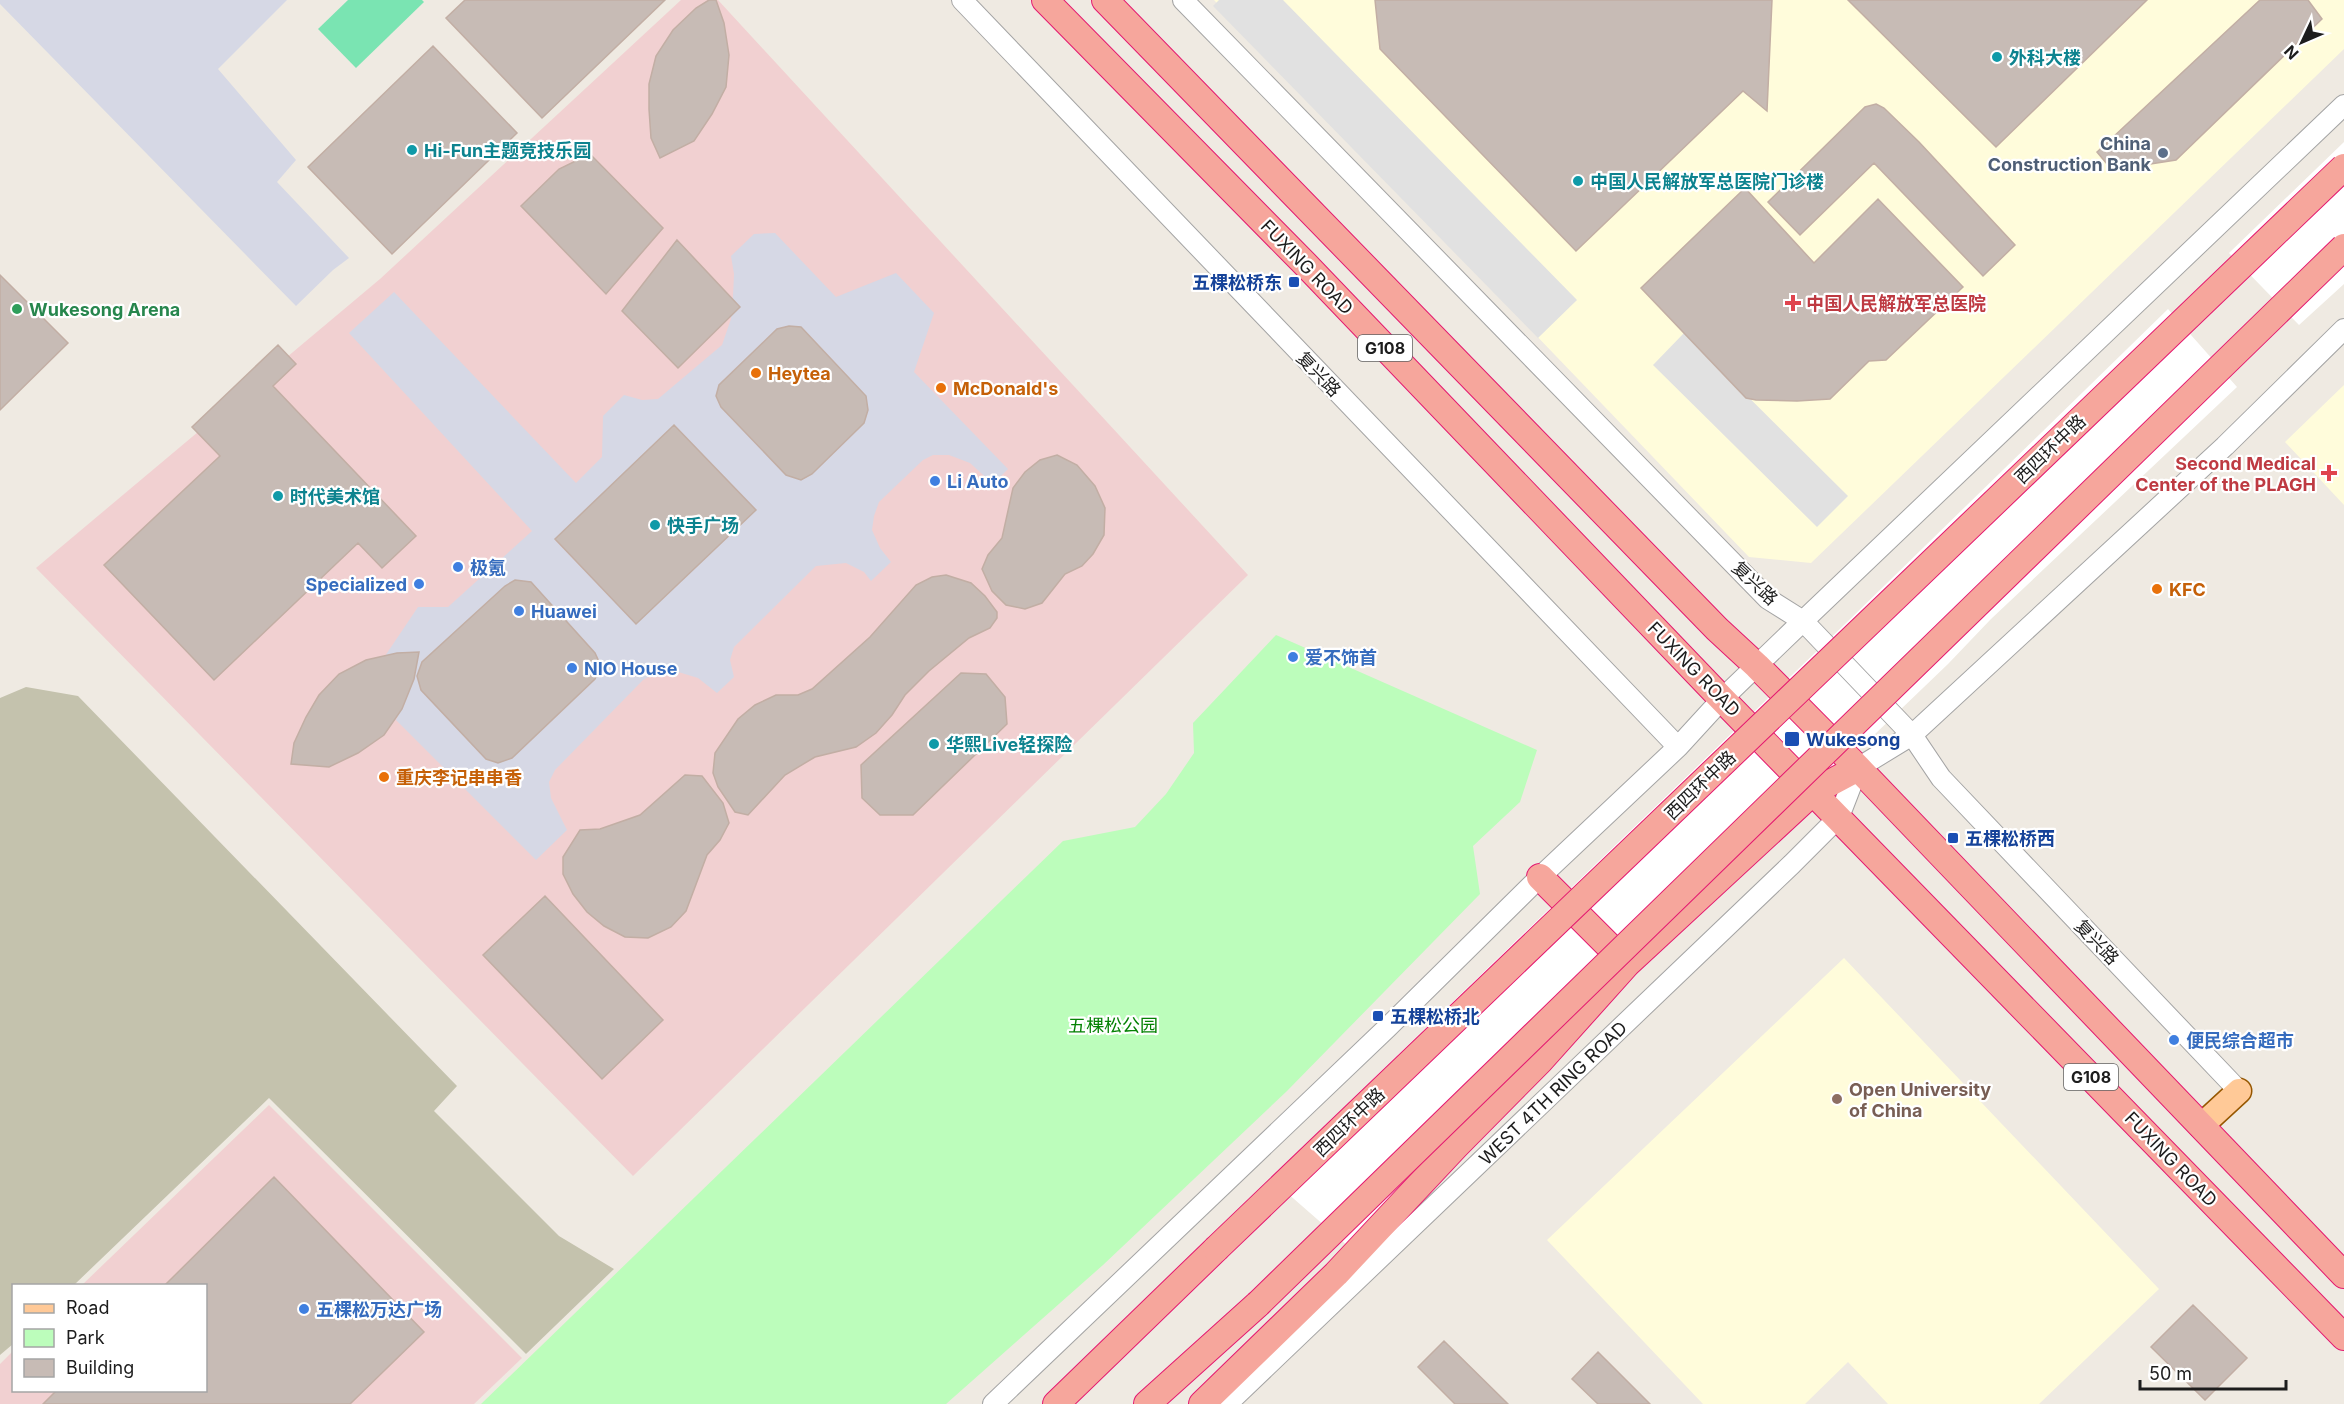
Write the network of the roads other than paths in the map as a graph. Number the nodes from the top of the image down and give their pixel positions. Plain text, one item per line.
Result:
1 (962, 0) edge
2 (1045, 0) edge
3 (1105, 0) edge
4 (1183, 0) edge
5 (2344, 105) edge
6 (2344, 167) edge
7 (2344, 247) edge
8 (2344, 328) edge
9 (1803, 621) junction
10 (1757, 666) junction
11 (1722, 699) junction
12 (1912, 735) junction
13 (1678, 747) junction
14 (1858, 768) junction
15 (1813, 792) junction
16 (1839, 817) junction
17 (1540, 876) junction
18 (1627, 964) junction
19 (2239, 1091) joint
20 (2201, 1126) junction
21 (2344, 1275) edge
22 (2344, 1337) edge
23 (1236, 1401) edge
24 (993, 1404) edge
25 (1056, 1404) edge
26 (1147, 1404) edge
27 (1202, 1404) edge

1 - 13 street, 复兴路
2 - 11 highway, FUXING ROAD / G108
3 - 10 highway, G108
4 - 9 street, 复兴路
5 - 9 street
6 - 25 highway, 西四环中路, bridge
7 - 26 highway, bridge
8 - 12 street
9 - 10 street
9 - 12 street, 复兴路
10 - 11 street
10 - 14 highway, G108
11 - 13 street
11 - 15 highway, FUXING ROAD / G108
12 - 14 street
12 - 19 street, 复兴路
13 - 17 street
14 - 15 highway
14 - 16 street, WEST 4TH RING ROAD
14 - 20 highway, G108
15 - 16 highway, FUXING ROAD / G108
15 - 18 highway
16 - 22 highway, FUXING ROAD / G108
16 - 23 street, WEST 4TH RING ROAD
17 - 18 highway
17 - 24 street
18 - 27 highway
19 - 20 main road
20 - 21 highway, G108

